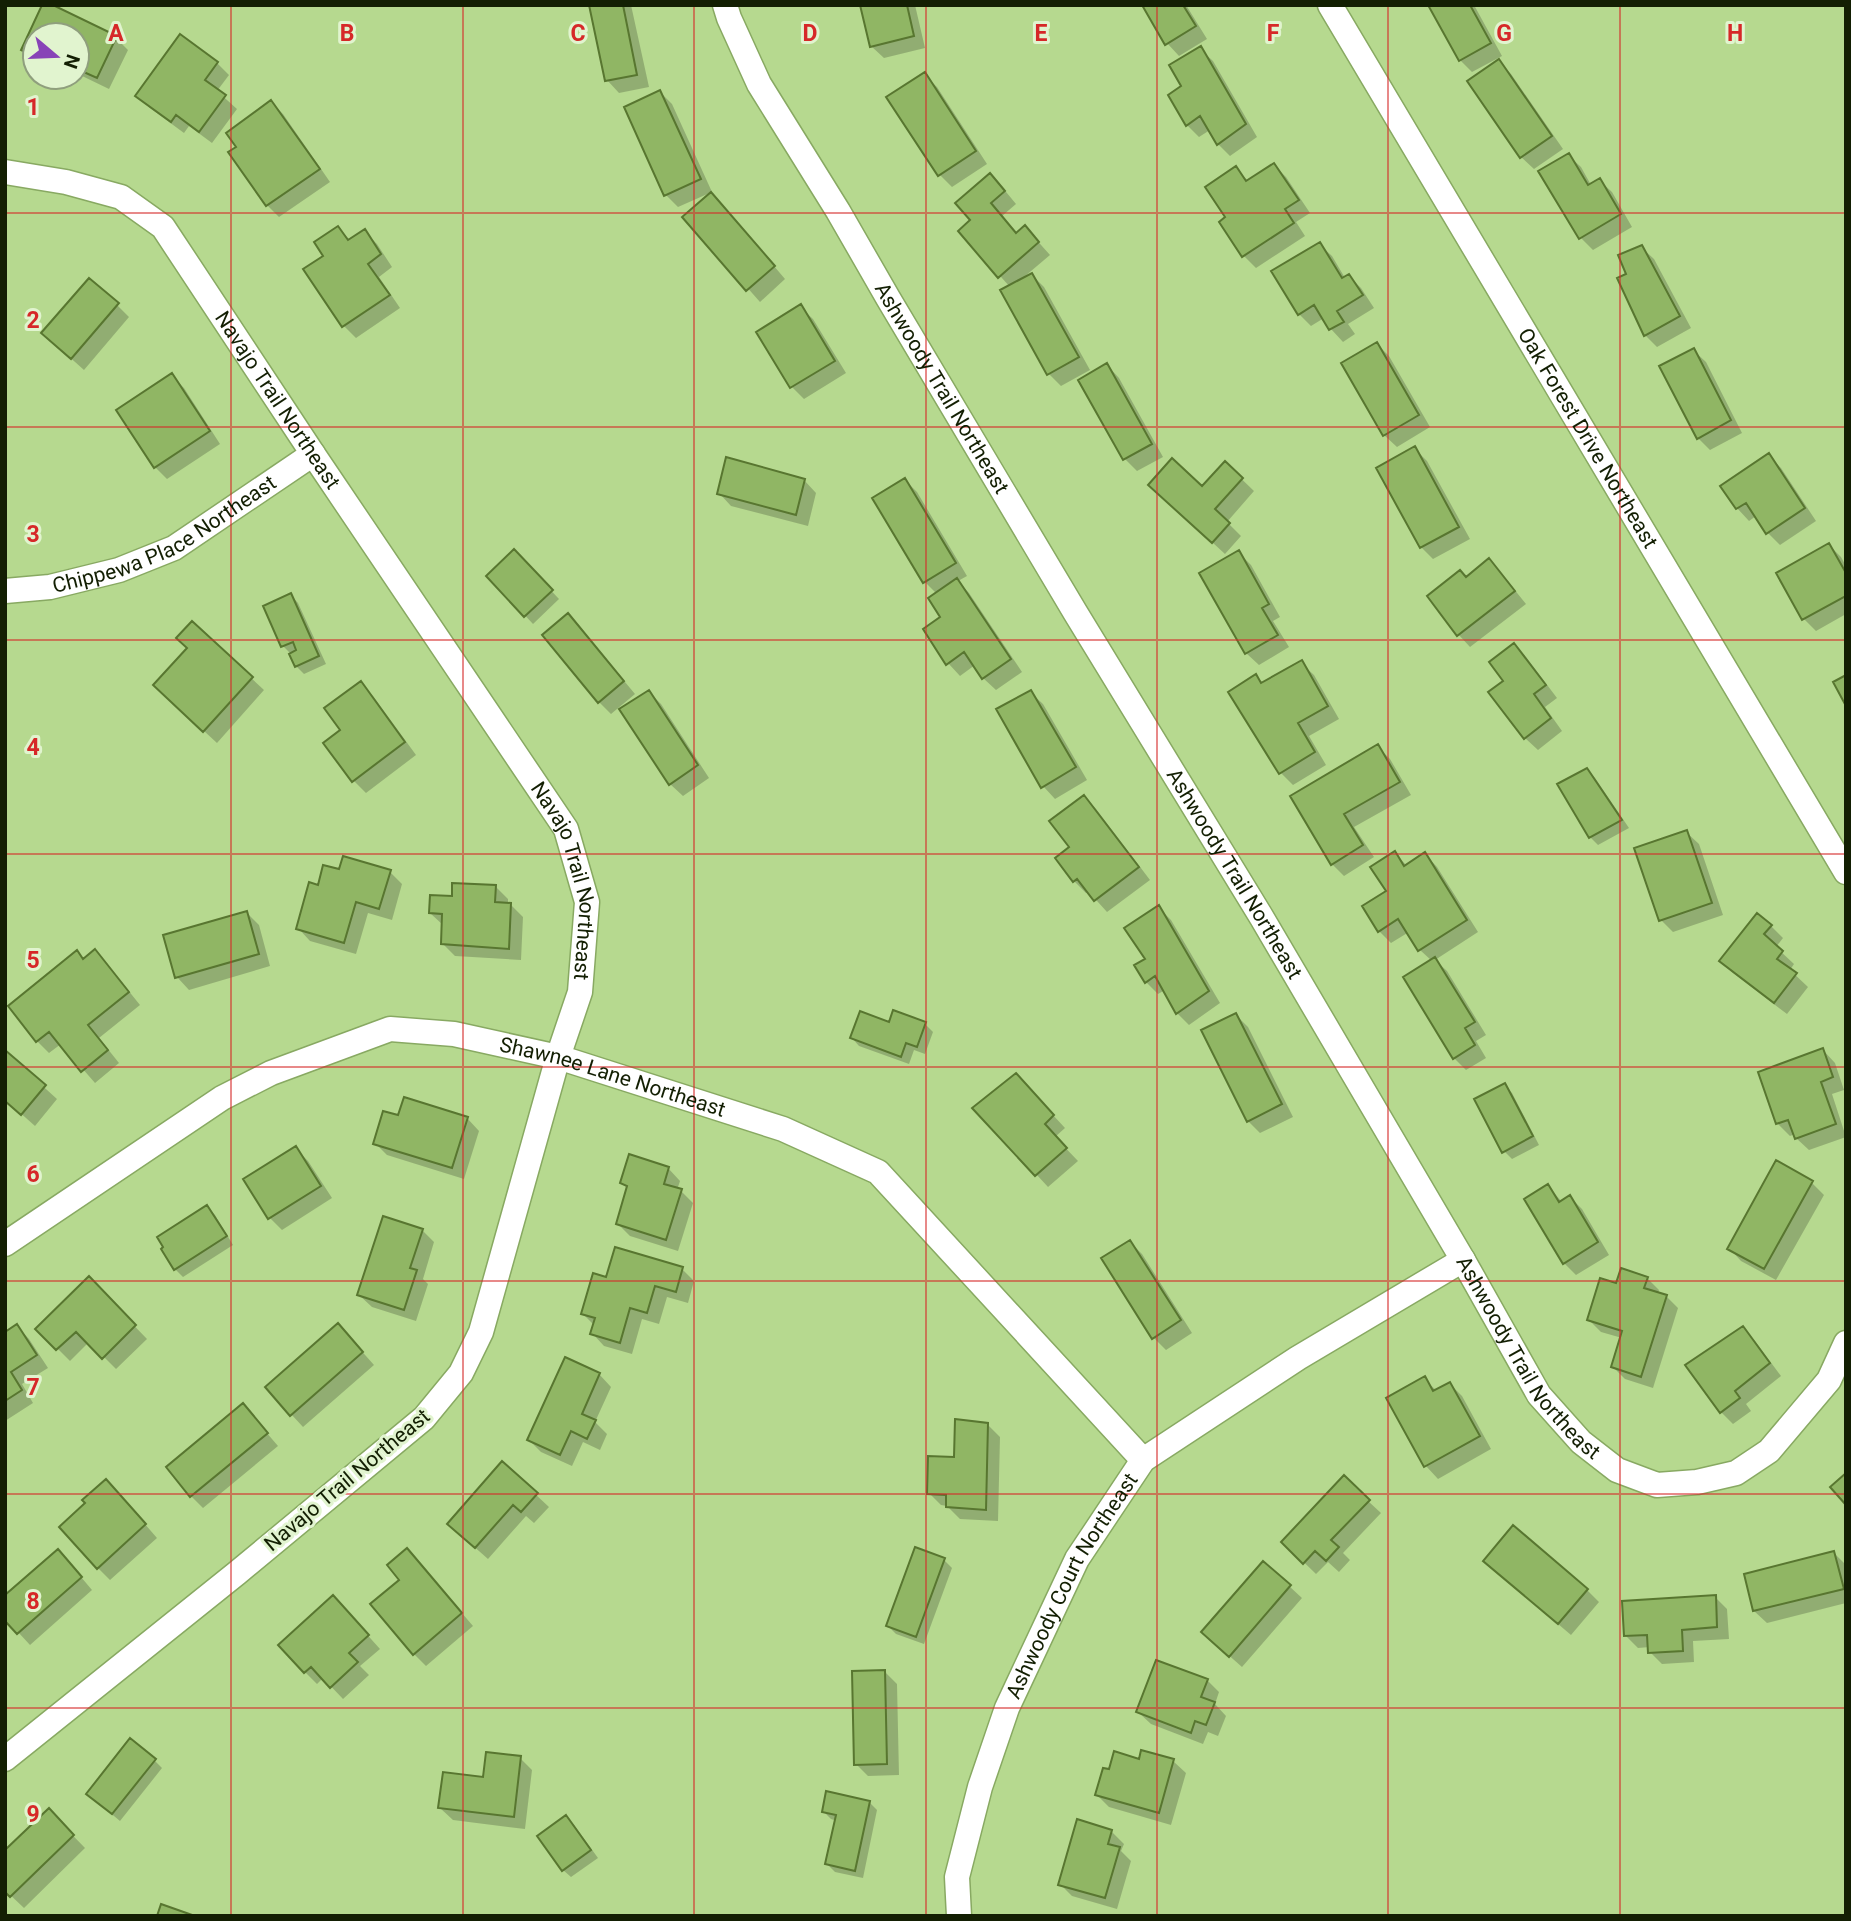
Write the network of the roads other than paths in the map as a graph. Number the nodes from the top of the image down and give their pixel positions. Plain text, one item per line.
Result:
1 (725, 5) edge
2 (1329, 5) edge
3 (5, 172) edge
4 (313, 454) junction
5 (5, 591) edge
6 (1846, 872) edge
7 (558, 1057) junction
8 (5, 1244) edge
9 (1462, 1261) junction
10 (1846, 1343) edge
11 (1143, 1460) junction
12 (5, 1759) edge
13 (958, 1916) edge

1 - 9 street, Ashwoody Trail Northeast
2 - 6 street, Oak Forest Drive Northeast
3 - 4 street, Navajo Trail Northeast
4 - 5 street, Chippewa Place Northeast
4 - 7 street, Navajo Trail Northeast
7 - 8 street, Shawnee Lane Northeast
7 - 11 street, Shawnee Lane Northeast
7 - 12 street, Navajo Trail Northeast
9 - 10 street, Ashwoody Trail Northeast
9 - 11 street, Ashwoody Court Northeast
11 - 13 street, Ashwoody Court Northeast

